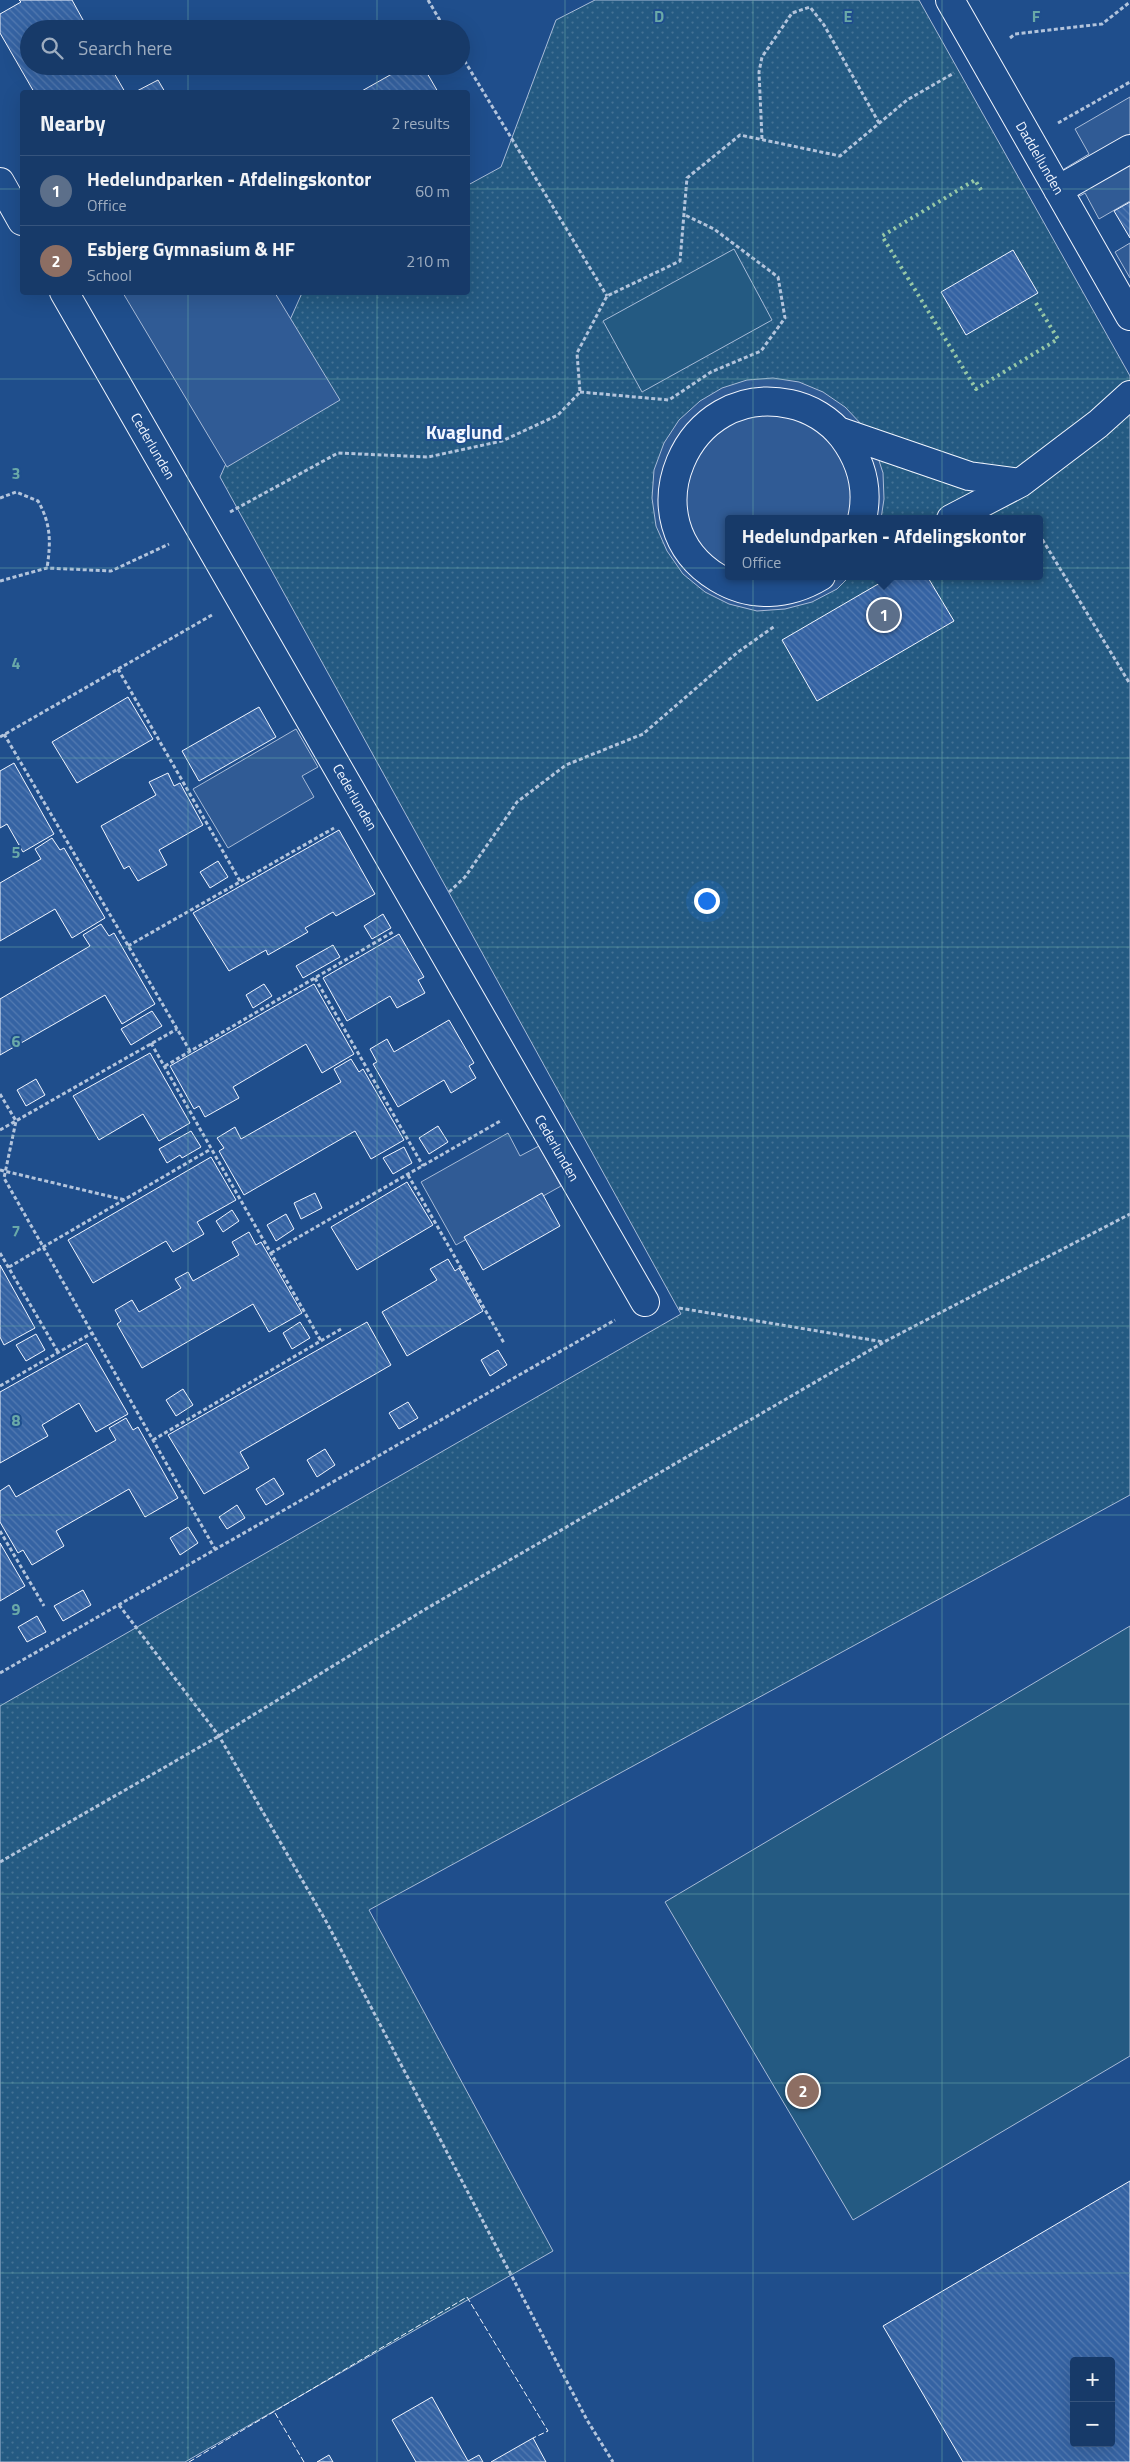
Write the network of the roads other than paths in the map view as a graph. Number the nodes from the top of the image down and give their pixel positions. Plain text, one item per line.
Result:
1 (950, 0) edge
2 (1130, 149) edge
3 (0, 182) edge
4 (1058, 190) junction
5 (20, 217) edge
6 (1120, 277) edge
7 (66, 295) edge
8 (1130, 316) edge
9 (1130, 395) edge
10 (838, 431) junction
11 (1020, 483) junction
12 (862, 515) edge
13 (958, 515) edge
14 (814, 580) edge
15 (645, 1302) road end

1 - 4 street, Daddellunden
2 - 4 street
3 - 5 street
4 - 6 street, Daddellunden
6 - 8 street, Daddellunden
7 - 15 street, Cederlunden
9 - 11 street
10 - 11 street
10 - 12 street
10 - 14 street
11 - 13 street

